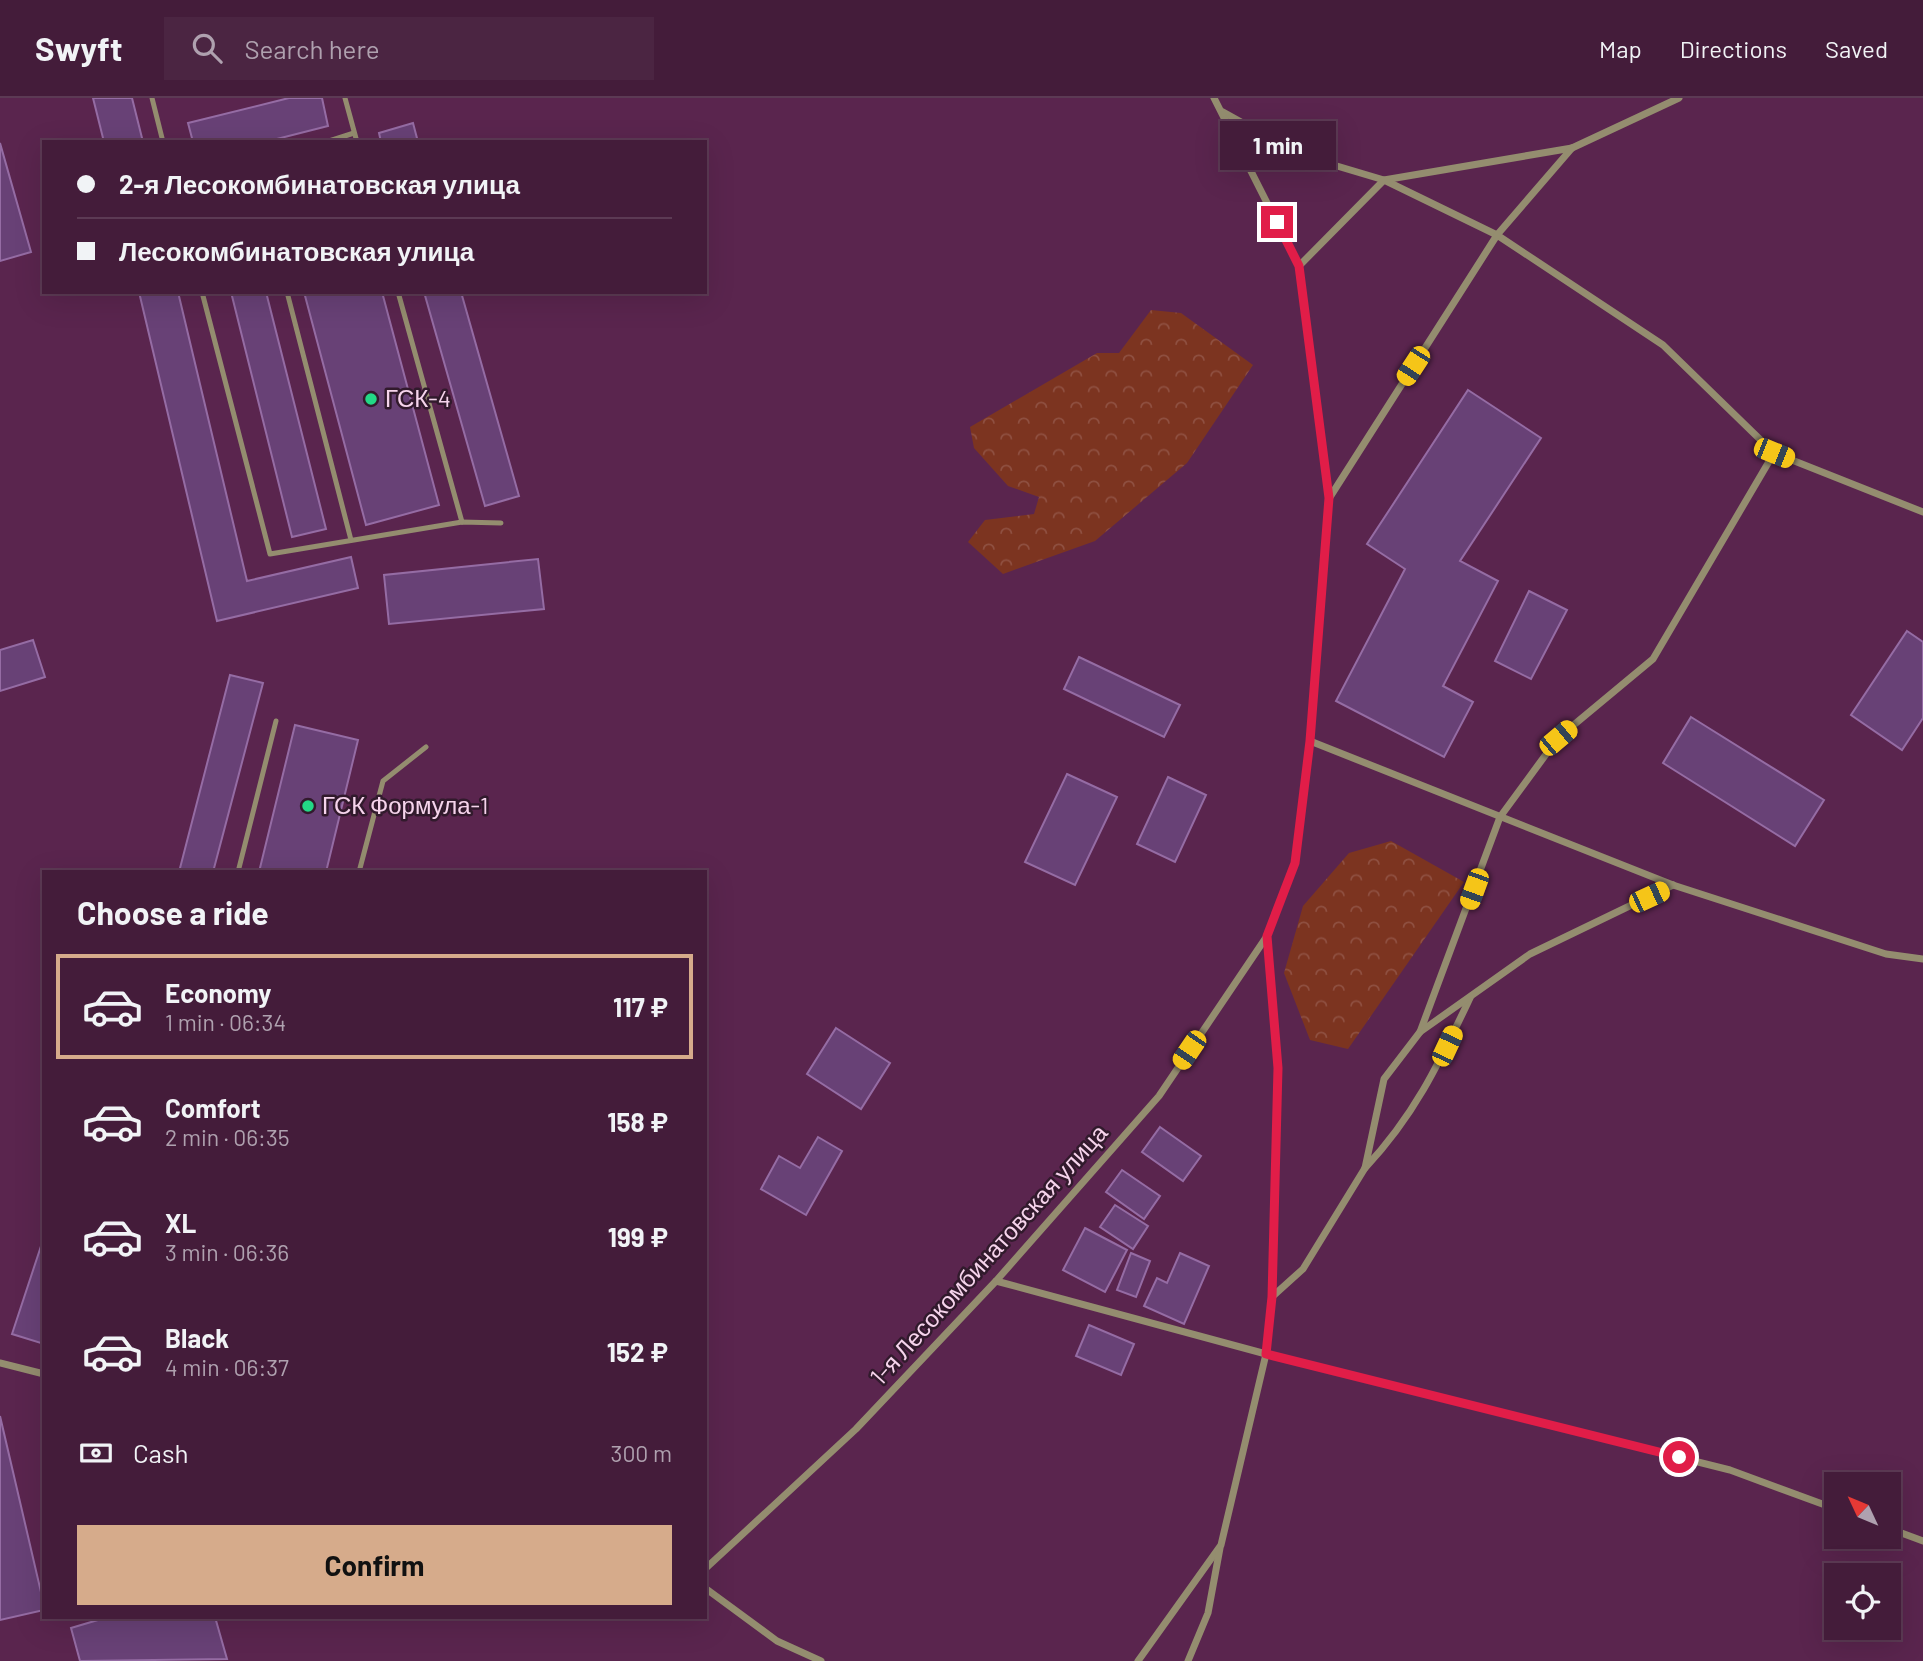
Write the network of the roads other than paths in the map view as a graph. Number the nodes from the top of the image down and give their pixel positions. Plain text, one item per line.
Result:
1 (152, 98) edge
2 (345, 98) edge
3 (1214, 98) edge
4 (1679, 98) edge
5 (1222, 112) junction
6 (354, 134) junction
7 (162, 140) edge
8 (333, 140) edge
9 (356, 140) edge
10 (1572, 148) junction
11 (1384, 180) junction
12 (1497, 235) junction
13 (1299, 266) junction
14 (203, 294) edge
15 (288, 294) edge
16 (399, 294) edge
17 (1774, 453) junction
18 (1329, 498) junction
19 (1923, 512) edge
20 (462, 522) junction
21 (502, 523) dead end
22 (351, 540) junction
23 (276, 720) dead end
24 (1310, 741) junction
25 (426, 747) dead end
26 (1500, 817) junction
27 (238, 870) edge
28 (360, 870) edge
29 (1673, 886) junction
30 (1267, 936) junction
31 (1923, 959) edge
32 (1470, 997) junction
33 (1420, 1032) junction
34 (1365, 1168) junction
35 (996, 1281) junction
36 (1272, 1297) junction
37 (1266, 1354) junction
38 (0, 1363) edge
39 (42, 1374) edge
40 (1824, 1505) edge
41 (1901, 1533) edge
42 (1923, 1541) edge
43 (1221, 1545) junction
44 (707, 1567) edge
45 (707, 1589) edge
46 (821, 1661) edge
47 (1138, 1661) edge
48 (1188, 1661) edge

1 - 7 lane
2 - 6 lane
3 - 5 street
4 - 10 street
5 - 11 street
5 - 13 street
6 - 8 lane
6 - 9 lane
10 - 11 street
10 - 12 street
11 - 12 street
11 - 13 street
12 - 17 street
12 - 18 street
13 - 18 street
14 - 22 lane
15 - 22 lane
16 - 20 lane
17 - 19 street
17 - 26 street
18 - 24 street
20 - 21 lane
20 - 22 lane
23 - 27 lane
24 - 26 street
24 - 30 street
25 - 28 lane
26 - 29 street
26 - 33 street
29 - 31 street
29 - 32 street
30 - 35 street, 1-я Лесокомбинатовская улица
30 - 36 street
32 - 33 street
32 - 34 street
33 - 34 street
34 - 36 street
35 - 37 street
35 - 44 street, 1-я Лесокомбинатовская улица
36 - 37 street
37 - 40 street
37 - 43 street
38 - 39 street
41 - 42 street
43 - 47 street
43 - 48 street
45 - 46 street

